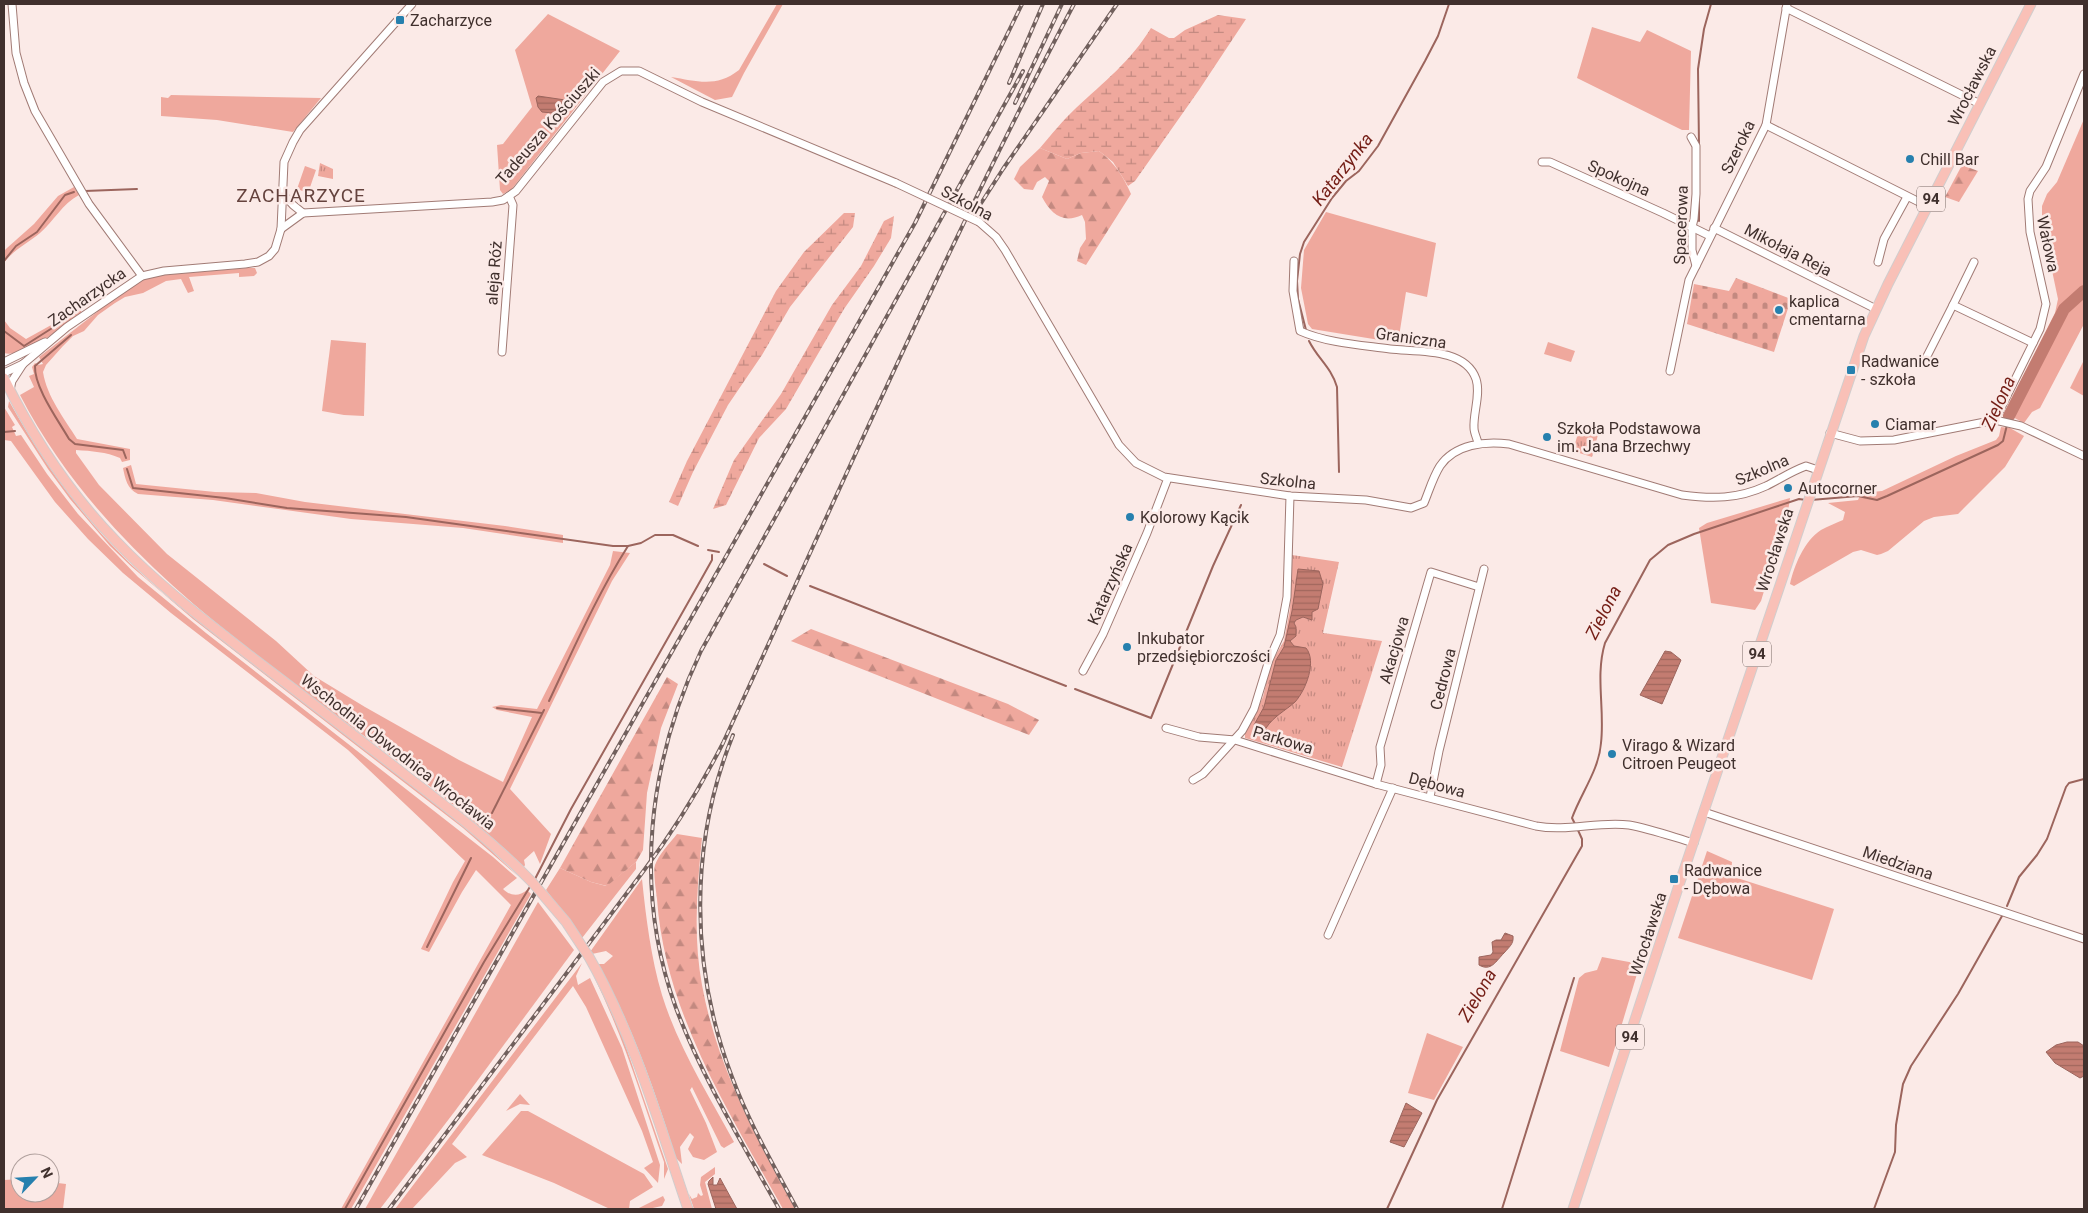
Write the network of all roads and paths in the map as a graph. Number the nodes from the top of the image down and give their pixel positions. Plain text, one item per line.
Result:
1 (12, 4) edge
2 (412, 4) edge
3 (2030, 4) edge
4 (1786, 6) edge
5 (2084, 74) edge
6 (1980, 104) junction
7 (1766, 124) junction
8 (1691, 137) dead end
9 (1542, 162) dead end
10 (857, 166) joint
11 (282, 193) junction
12 (509, 196) junction
13 (1907, 197) junction
14 (1927, 206) junction
15 (303, 213) junction
16 (1692, 227) junction
17 (1714, 228) junction
18 (281, 229) junction
19 (1710, 236) junction
20 (1294, 261) dead end
21 (1878, 262) dead end
22 (1974, 262) dead end
23 (1696, 266) junction
24 (142, 276) junction
25 (1953, 305) junction
26 (1876, 309) junction
27 (48, 341) junction
28 (2035, 341) junction
29 (502, 352) dead end
30 (4, 355) edge
31 (15, 357) junction
32 (4, 362) edge
33 (1924, 362) dead end
34 (23, 364) junction
35 (1670, 372) dead end
36 (4, 373) edge
37 (4, 378) edge
38 (10, 391) junction
39 (1998, 421) junction
40 (1830, 433) junction
41 (1478, 443) junction
42 (2084, 456) edge
43 (1818, 470) junction
44 (1168, 478) junction
45 (1290, 496) junction
46 (1484, 569) dead end
47 (1479, 587) junction
48 (1083, 671) dead end
49 (1166, 728) dead end
50 (1236, 740) junction
51 (1193, 780) dead end
52 (1376, 784) junction
53 (1393, 788) junction
54 (1430, 797) junction
55 (1704, 812) junction
56 (1694, 843) junction
57 (1328, 935) dead end
58 (2084, 940) edge
59 (688, 1209) edge
60 (1573, 1209) edge

1 - 24 street
2 - 11 street
3 - 6 main road, Wrocławska / 94
4 - 6 street
4 - 7 street, Szeroka
5 - 28 street, Wałowa
6 - 14 main road, Wrocławska / 94
7 - 13 street
7 - 17 street, Szeroka
8 - 16 street, Spacerowa
9 - 16 street, Spokojna
10 - 12 street, Tadeusza Kościuszki
10 - 44 street, Szkolna, bridge
11 - 15 street
11 - 18 street
12 - 15 street, Tadeusza Kościuszki
12 - 29 street, aleja Róż
13 - 14 street
13 - 21 street
14 - 26 main road, Wrocławska / 94
15 - 18 street
16 - 19 street, Spokojna
16 - 23 street, Spacerowa
17 - 19 street, Szeroka
17 - 26 street, Mikołaja Reja
18 - 24 street
19 - 23 street, Szeroka
20 - 41 street, Graniczna
22 - 25 street
23 - 35 street, Spacerowa
24 - 27 street, Zacharzycka
25 - 28 street
25 - 33 street
26 - 40 main road, Wrocławska / 94
27 - 31 street, Zacharzycka
27 - 34 street, Zacharzycka
28 - 39 street, Wałowa
30 - 31 street
31 - 32 street, Zacharzycka
34 - 36 street, Zacharzycka
34 - 38 street
37 - 38 main road, Wschodnia Obwodnica Wrocławia
38 - 59 main road, Wschodnia Obwodnica Wrocławia, bridge
39 - 40 street
39 - 42 street
40 - 43 main road, 94
41 - 43 street, Szkolna
41 - 45 street, Szkolna
43 - 55 main road, Wrocławska / 94
44 - 45 street, Szkolna
44 - 48 street, Katarzyńska
45 - 50 street, Parkowa
46 - 47 street, Cedrowa
47 - 52 street, Akacjowa
47 - 54 street, Cedrowa
49 - 50 street
50 - 51 street
50 - 52 street, Parkowa
52 - 53 street, Parkowa
53 - 54 street, Dębowa
53 - 57 street, Dębowa
54 - 56 street, Dębowa
55 - 56 main road, Wrocławska / 94
55 - 58 street, Miedziana
56 - 60 main road, Wrocławska / 94

